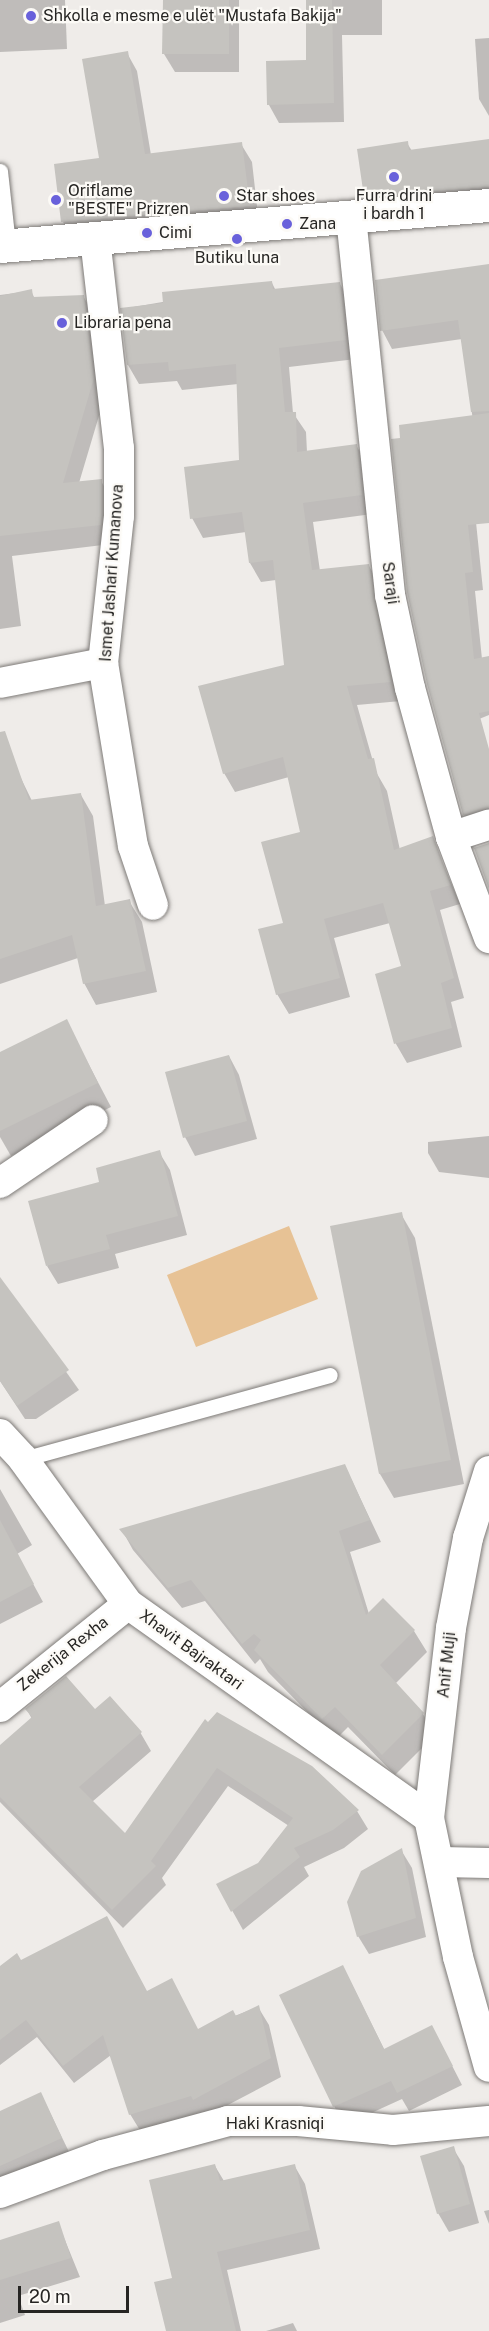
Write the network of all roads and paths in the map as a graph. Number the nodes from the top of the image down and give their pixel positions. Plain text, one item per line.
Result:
1 (0, 171) edge
2 (489, 205) edge
3 (351, 217) junction
4 (95, 237) junction
5 (4, 245) edge
6 (104, 663) junction
7 (0, 683) edge
8 (489, 825) edge
9 (451, 837) junction
10 (153, 905) dead end
11 (489, 938) edge
12 (93, 1120) dead end
13 (0, 1183) edge
14 (330, 1375) dead end
15 (0, 1434) edge
16 (23, 1459) junction
17 (489, 1471) edge
18 (128, 1604) junction
19 (0, 1707) edge
20 (429, 1818) junction
21 (441, 1862) junction
22 (489, 1863) edge
23 (489, 2067) edge
24 (489, 2121) edge
25 (0, 2193) edge

1 - 5 lane
2 - 3 street
3 - 4 street
3 - 9 street, Saraji
4 - 5 street
4 - 6 street, Ismet Jashari Kumanova
6 - 7 street
6 - 10 street, Ismet Jashari Kumanova
8 - 9 street
9 - 11 street, Saraji
12 - 13 street
14 - 16 lane
15 - 16 street, Xhavit Bajraktari
16 - 18 street, Xhavit Bajraktari
17 - 20 street, Anif Muji
18 - 19 street, Zekerija Rexha
18 - 20 street, Xhavit Bajraktari
20 - 21 street, Anif Muji
21 - 22 street
21 - 23 street, Anif Muji
24 - 25 street, Haki Krasniqi

